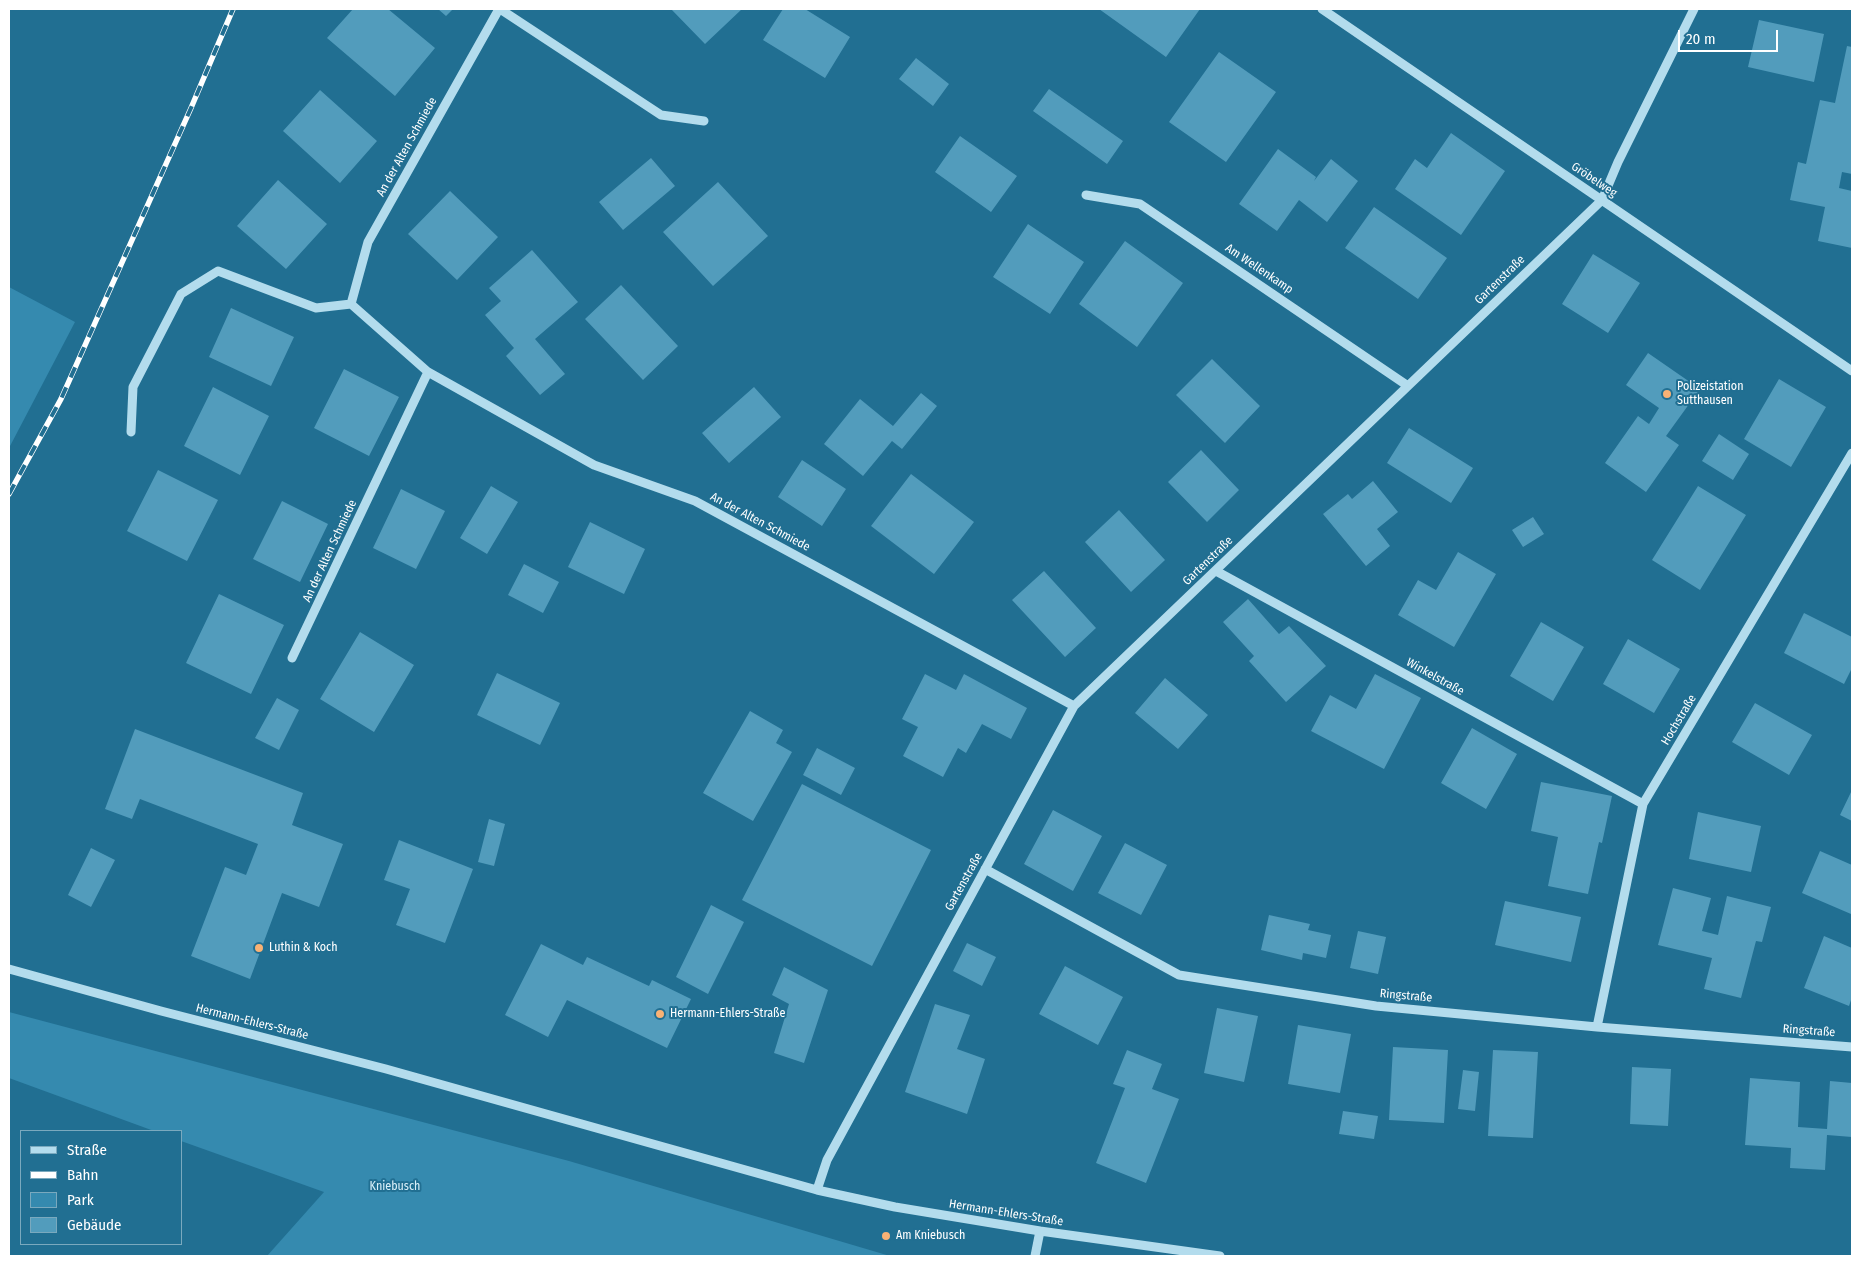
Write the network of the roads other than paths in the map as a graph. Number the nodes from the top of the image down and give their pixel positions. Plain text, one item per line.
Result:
1 (500, 9) edge
2 (1322, 9) edge
3 (1694, 9) edge
4 (704, 121) dead end
5 (1086, 195) dead end
6 (1602, 200) junction
7 (351, 304) junction
8 (1852, 371) edge
9 (428, 372) junction
10 (1408, 386) junction
11 (131, 432) dead end
12 (1852, 453) edge
13 (1216, 571) junction
14 (292, 658) dead end
15 (1074, 706) junction
16 (1643, 804) junction
17 (985, 869) junction
18 (9, 970) edge
19 (1597, 1027) junction
20 (1852, 1046) edge
21 (817, 1190) junction
22 (1040, 1232) junction
23 (1035, 1256) edge
24 (1220, 1256) edge

1 - 4 street, An der Alten Schmiede
1 - 7 street, An der Alten Schmiede
2 - 6 street, Gröbelweg
3 - 6 street, Gartenstraße
5 - 10 street, Am Wellenkamp
6 - 8 street, Gröbelweg
6 - 10 street, Gartenstraße
7 - 9 street, An der Alten Schmiede
7 - 11 street
9 - 14 street, An der Alten Schmiede
9 - 15 street, An der Alten Schmiede
10 - 13 street, Gartenstraße
12 - 16 street, Hochstraße
13 - 15 street, Gartenstraße
13 - 16 street, Winkelstraße
15 - 17 street, Gartenstraße
16 - 19 street, Hochstraße
17 - 19 street, Ringstraße
17 - 21 street, Gartenstraße
18 - 21 street, Hermann-Ehlers-Straße
19 - 20 street, Ringstraße
21 - 22 street, Hermann-Ehlers-Straße
22 - 23 street
22 - 24 street, Hermann-Ehlers-Straße

